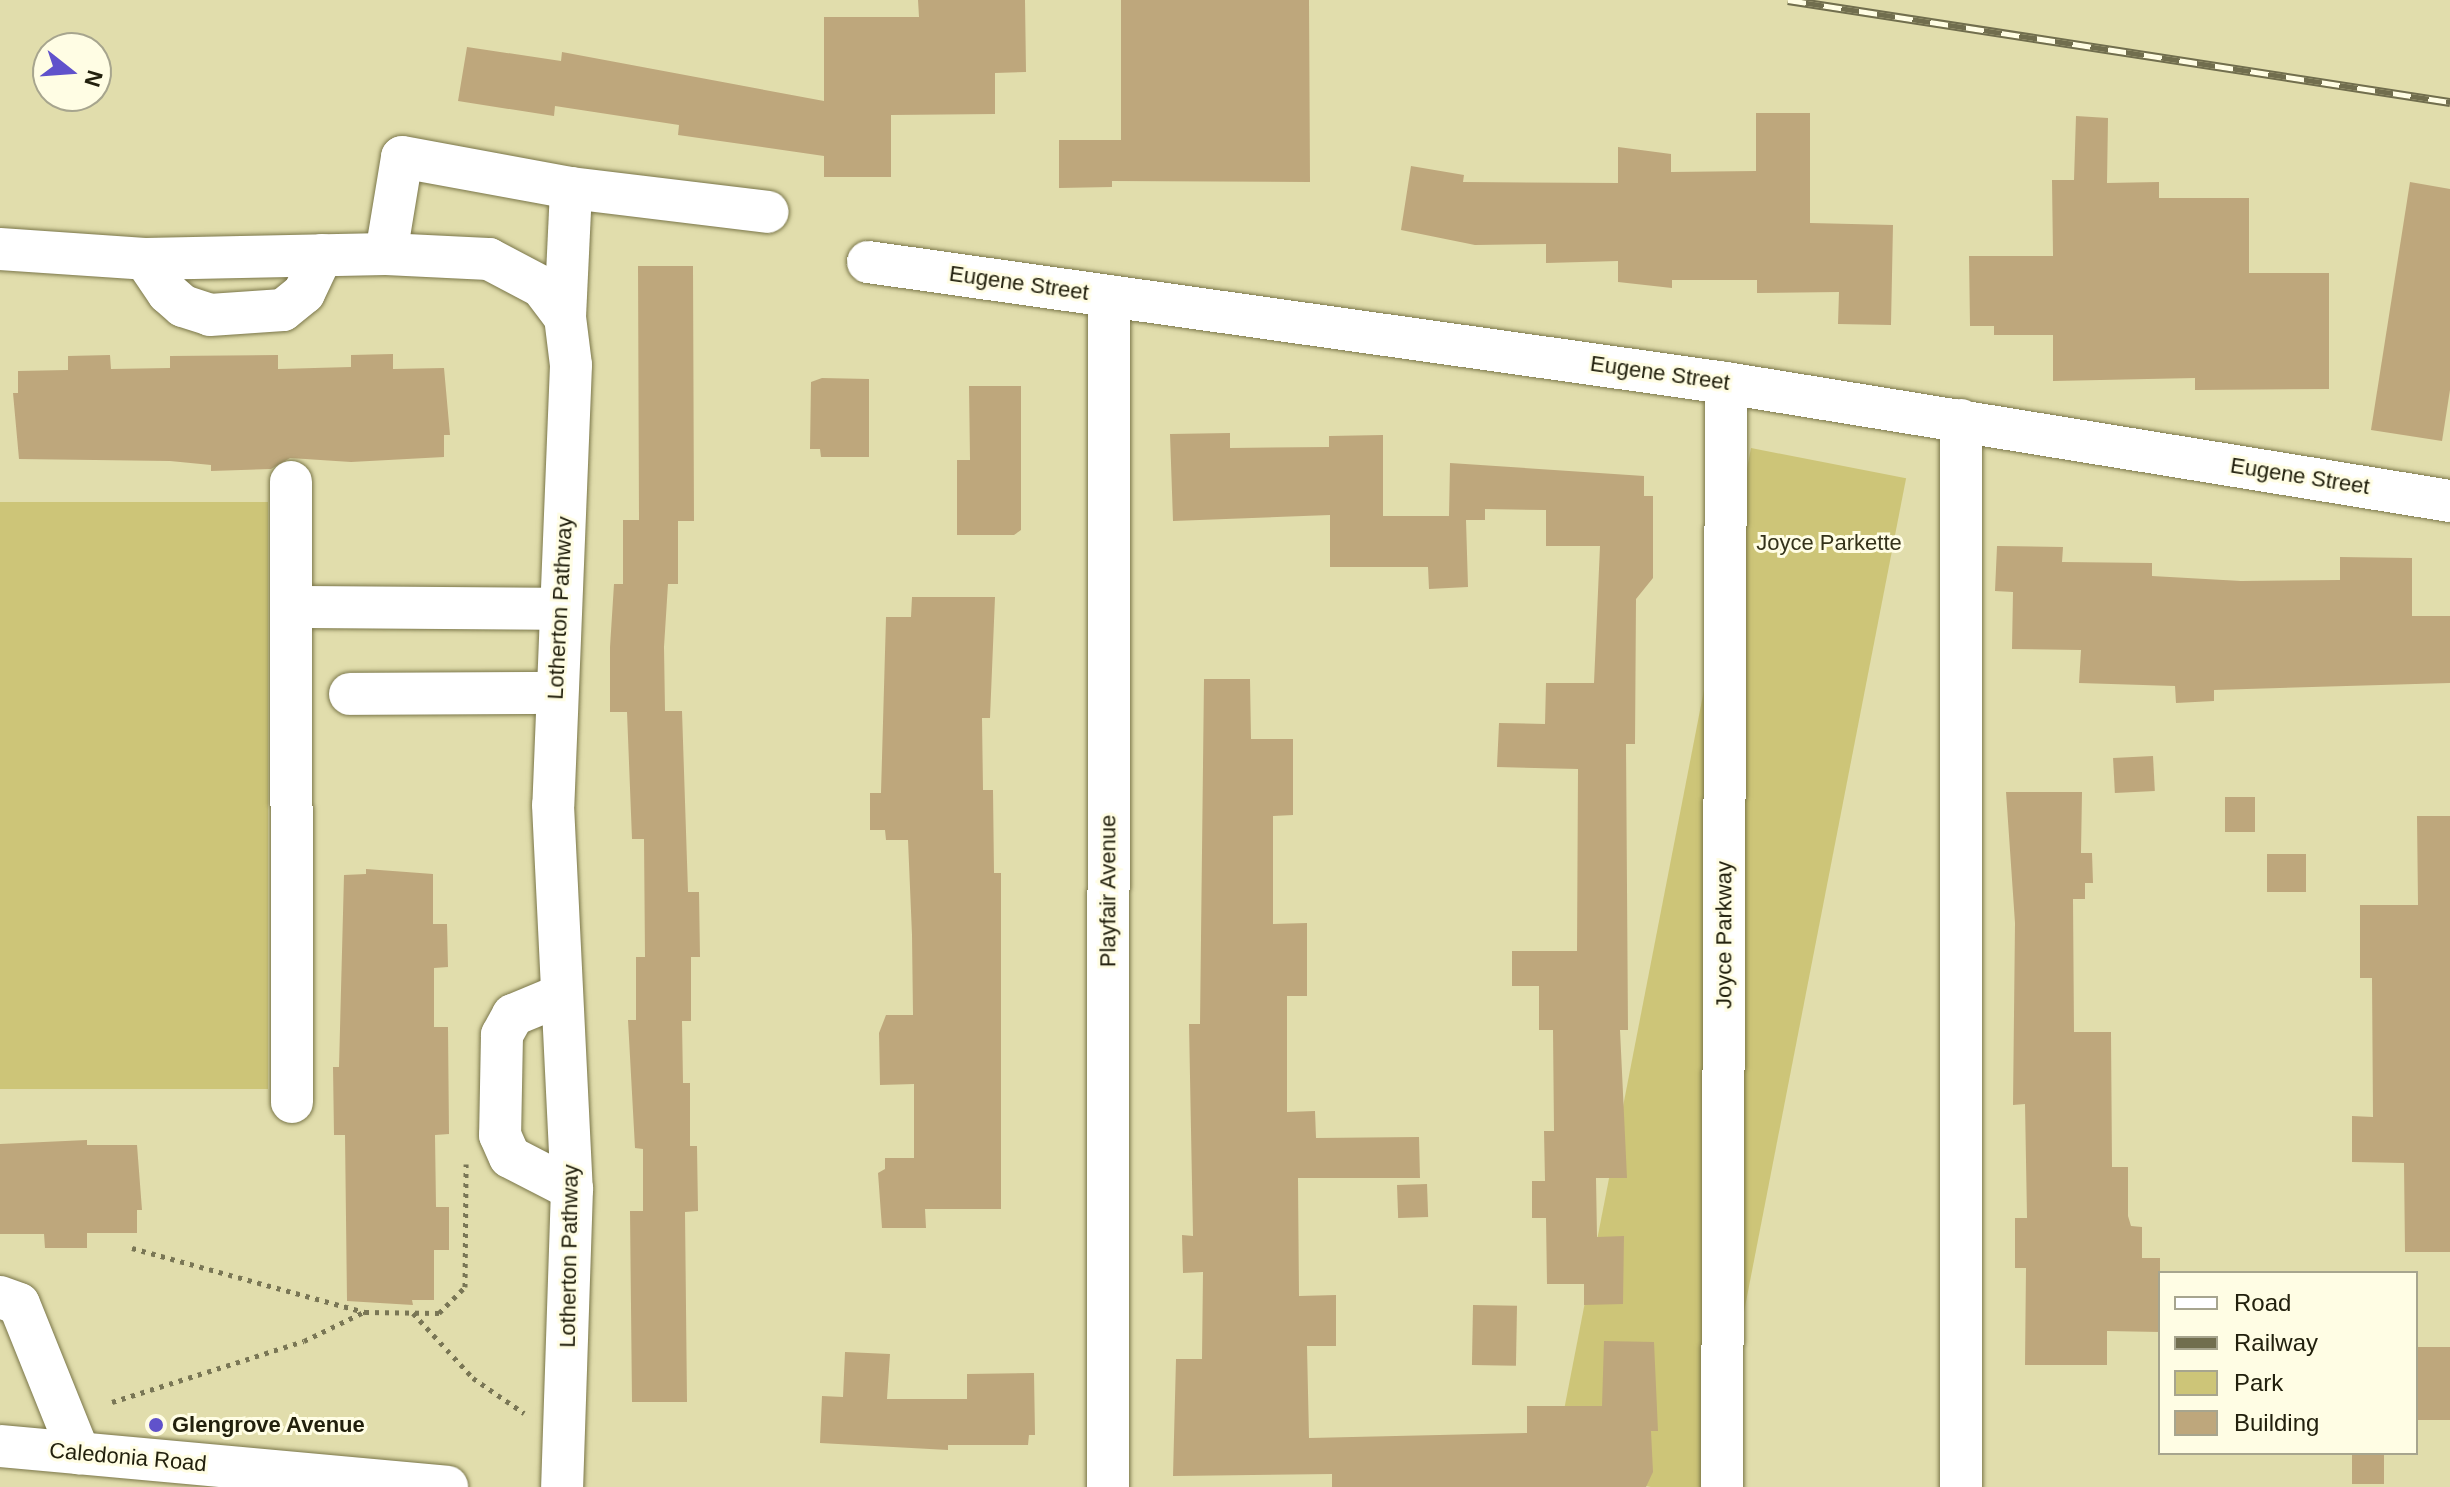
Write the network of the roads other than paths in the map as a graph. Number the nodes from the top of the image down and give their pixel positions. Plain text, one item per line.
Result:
1 (571, 188) junction
2 (768, 212) dead end
3 (0, 249) edge
4 (386, 254) junction
5 (322, 255) junction
6 (145, 259) junction
7 (868, 262) dead end
8 (1109, 296) junction
9 (565, 317) junction
10 (1726, 383) junction
11 (1961, 420) junction
12 (291, 482) dead end
13 (2450, 501) edge
14 (292, 607) junction
15 (560, 609) junction
16 (556, 693) junction
17 (350, 694) dead end
18 (559, 996) junction
19 (292, 1102) dead end
20 (572, 1189) junction
21 (0, 1297) edge
22 (0, 1446) edge
23 (79, 1453) junction
24 (447, 1487) edge
25 (562, 1487) edge
26 (1108, 1487) edge
27 (1722, 1487) edge
28 (1961, 1487) edge

1 - 2 street
1 - 4 street
1 - 9 street, Lotherton Pathway
3 - 6 street
4 - 5 street
4 - 9 street
5 - 6 street
5 - 6 street
7 - 8 street, Eugene Street
8 - 10 street, Eugene Street
8 - 26 street, Playfair Avenue
9 - 15 street, Lotherton Pathway
10 - 11 street, Eugene Street
10 - 27 street, Joyce Parkway
11 - 13 street, Eugene Street
11 - 28 street
12 - 14 street
14 - 15 street
14 - 19 street
15 - 16 street, Lotherton Pathway
16 - 17 street
16 - 18 street, Lotherton Pathway
18 - 20 street, Lotherton Pathway
18 - 20 street
20 - 25 street, Lotherton Pathway
21 - 23 street
22 - 23 street, Caledonia Road
23 - 24 street, Caledonia Road

